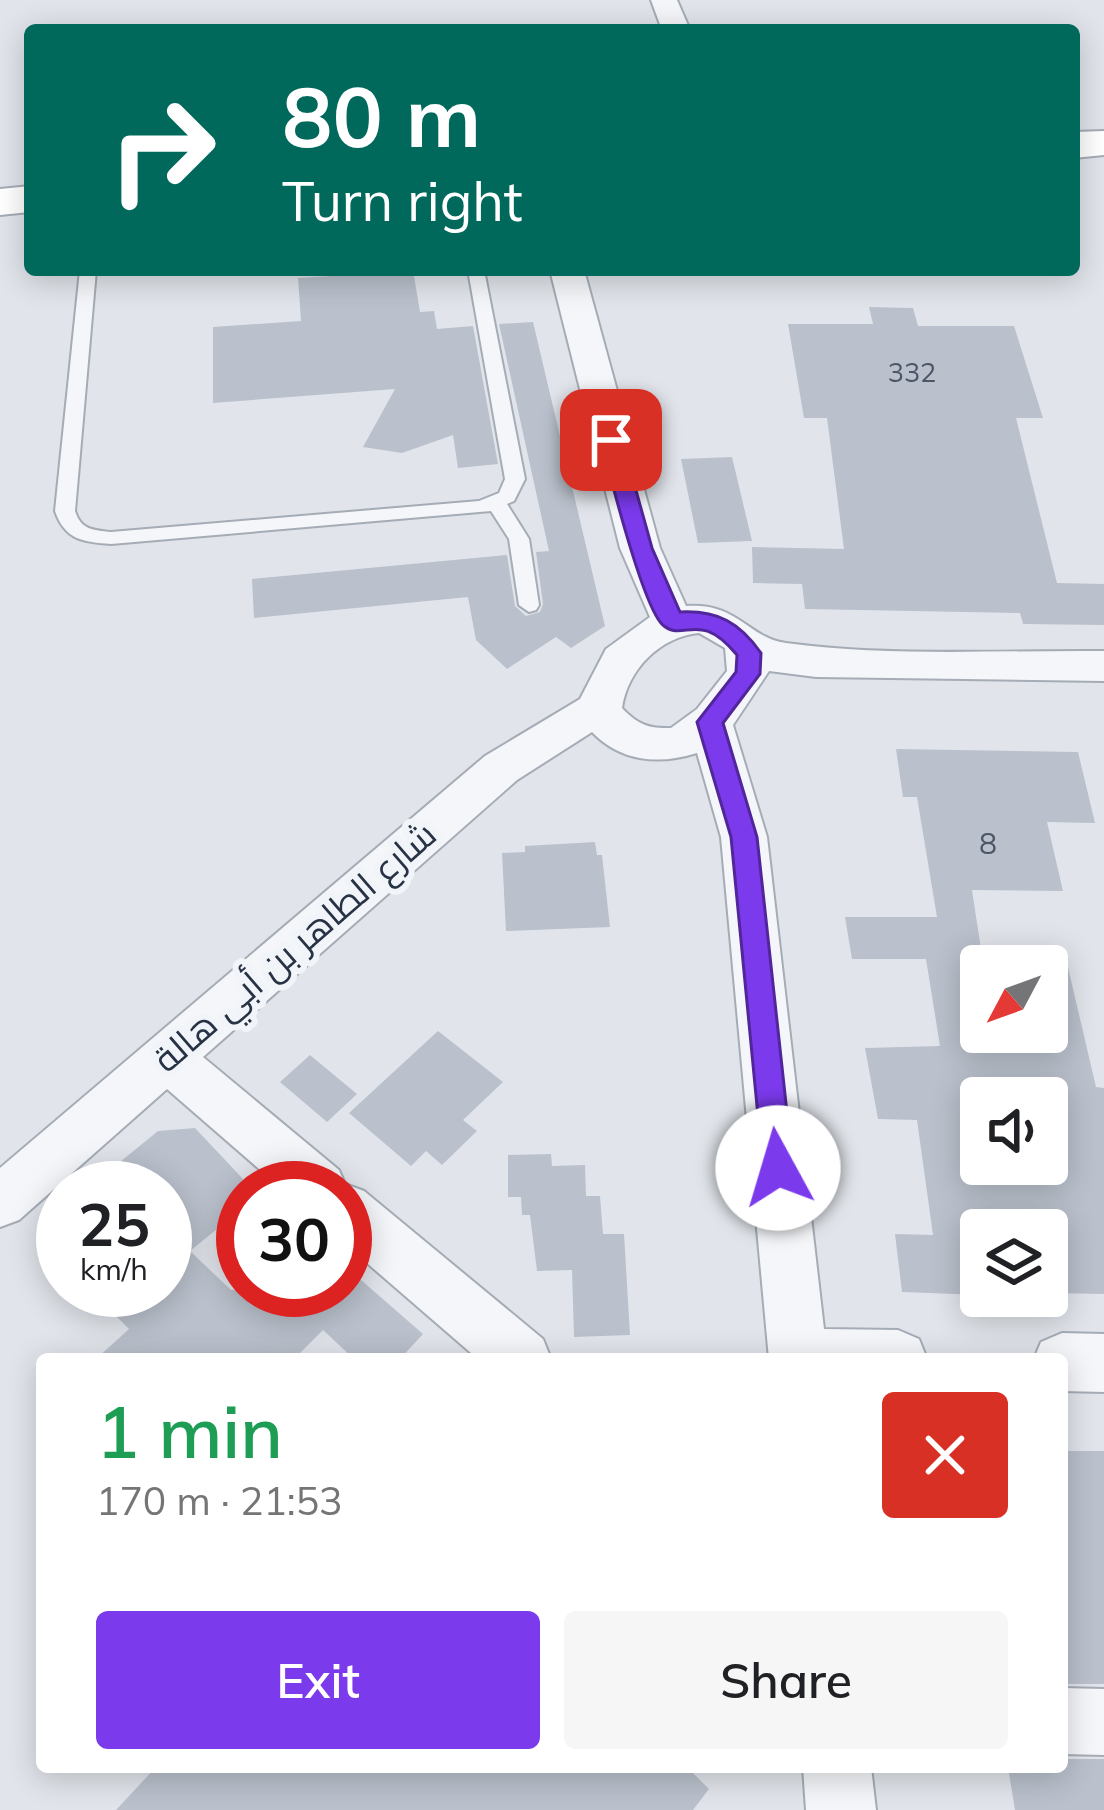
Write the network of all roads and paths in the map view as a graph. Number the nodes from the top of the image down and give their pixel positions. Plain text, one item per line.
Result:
1 (87, 276) edge
2 (477, 276) edge
3 (569, 276) edge
4 (496, 503) junction
5 (529, 605) dead end
6 (672, 620) junction
7 (749, 653) junction
8 (1104, 666) edge
9 (600, 708) junction
10 (710, 722) junction
11 (165, 1056) junction
12 (288, 1161) edge
13 (0, 1202) edge
14 (372, 1232) edge
15 (515, 1353) edge
16 (796, 1353) edge
17 (1068, 1362) edge
18 (1104, 1363) edge
19 (1068, 1721) edge
20 (1104, 1722) edge
21 (838, 1773) edge
22 (841, 1810) edge

1 - 4 lane
2 - 4 lane
3 - 6 street
4 - 5 lane
6 - 7 street
6 - 9 street
7 - 8 street
7 - 10 street
9 - 10 street
9 - 11 street, شارع الطاهر بن أبي هالة
10 - 16 street
11 - 12 street
11 - 13 street, شارع الطاهر بن أبي هالة
14 - 15 street
17 - 18 street
19 - 20 street
21 - 22 street

